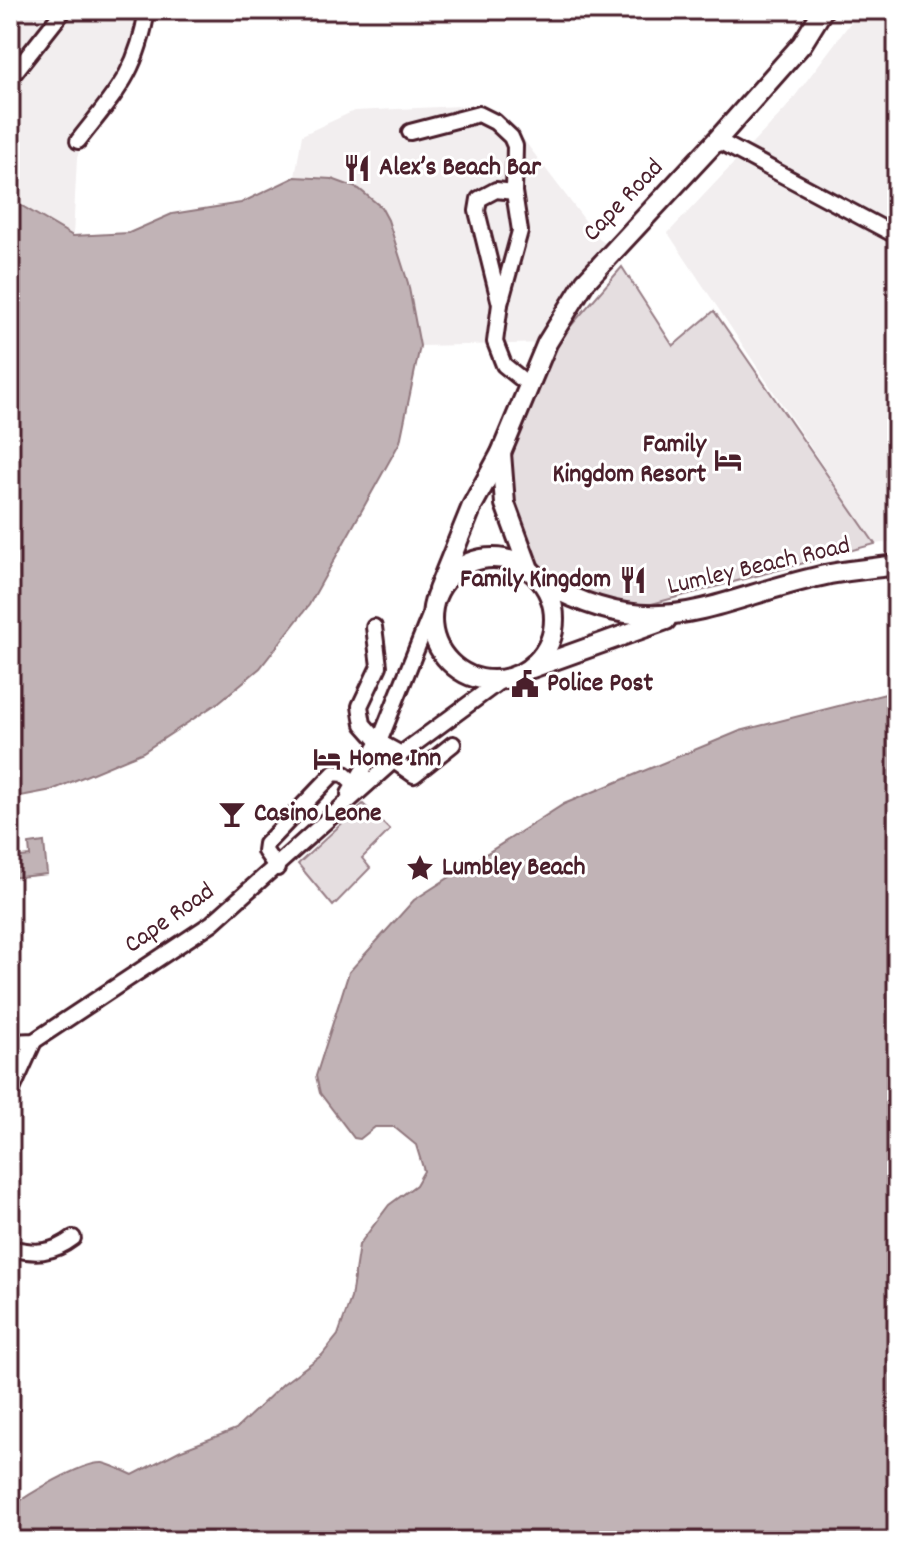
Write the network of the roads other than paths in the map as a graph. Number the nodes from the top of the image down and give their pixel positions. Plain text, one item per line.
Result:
1 (64, 10) edge
2 (147, 10) edge
3 (823, 10) edge
4 (15, 72) dead end
5 (410, 132) dead end
6 (717, 140) junction
7 (78, 141) dead end
8 (514, 192) junction
9 (897, 236) edge
10 (500, 304) junction
11 (529, 385) junction
12 (501, 453) junction
13 (897, 565) edge
14 (536, 576) junction
15 (438, 590) junction
16 (431, 613) junction
17 (680, 616) junction
18 (374, 627) dead end
19 (530, 669) junction
20 (500, 681) junction
21 (379, 742) junction
22 (453, 744) dead end
23 (398, 758) junction
24 (355, 784) junction
25 (341, 807) junction
26 (277, 868) junction
27 (34, 1041) junction
28 (10, 1042) edge
29 (10, 1094) edge
30 (73, 1238) dead end
31 (10, 1248) edge

1 - 4 street
2 - 7 street
3 - 6 main road, Cape Road
5 - 8 street
6 - 9 street
6 - 11 main road, Cape Road
8 - 10 street
8 - 10 street
10 - 11 street
11 - 12 main road, Cape Road
12 - 14 main road
12 - 15 main road, Cape Road
13 - 17 main road, Lumley Beach Road
14 - 15 main road
14 - 17 main road, Lumley Beach Road
14 - 19 main road
15 - 16 main road
16 - 20 main road
16 - 21 street, Cape Road
17 - 19 main road
18 - 21 street
19 - 20 main road
20 - 23 street, Cape Road
21 - 23 street
21 - 24 street, Cape Road
22 - 23 street
23 - 25 street, Cape Road
24 - 25 street, Cape Road
24 - 26 street
25 - 26 street, Cape Road
26 - 27 street, Cape Road
27 - 28 street
27 - 29 street
30 - 31 street

